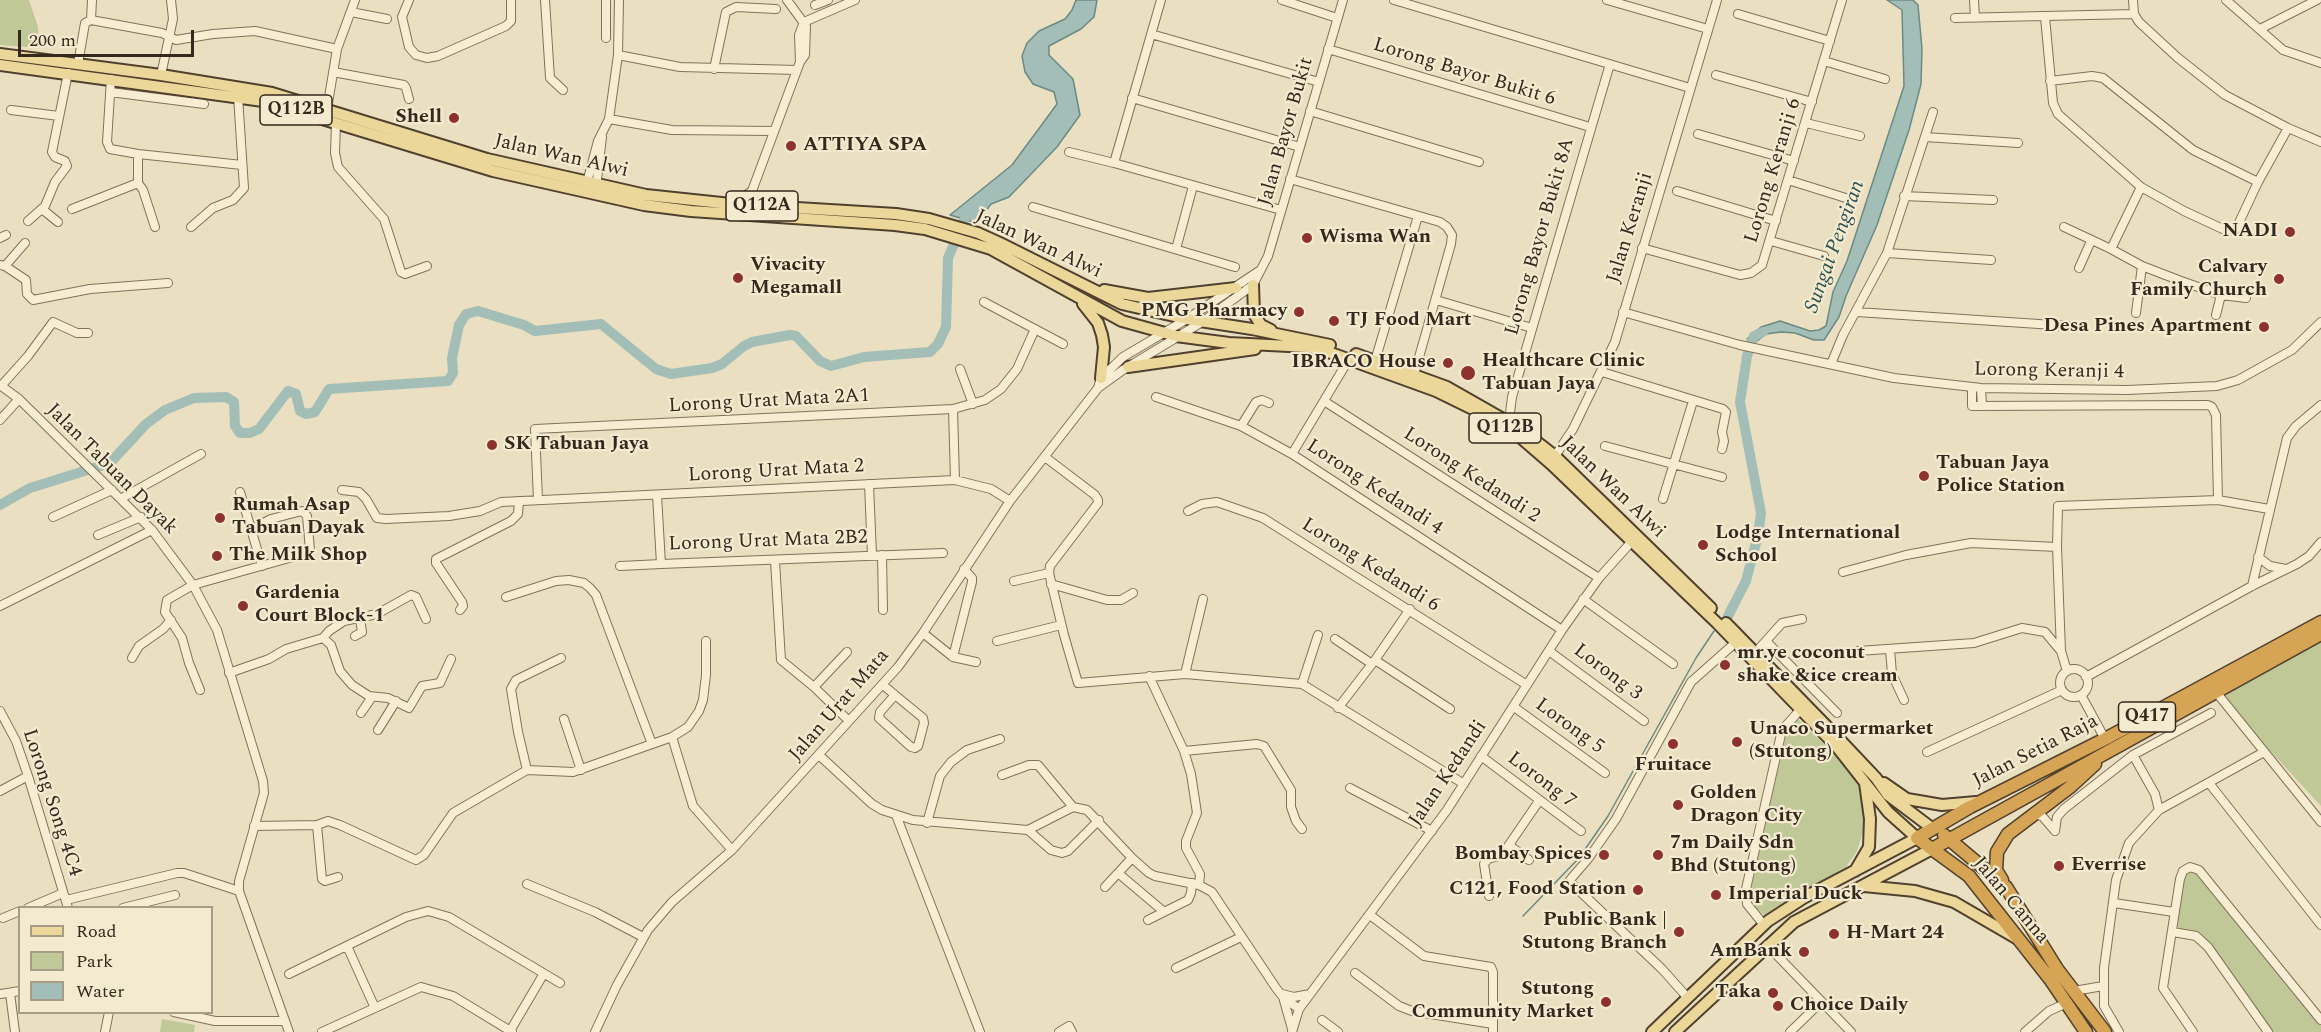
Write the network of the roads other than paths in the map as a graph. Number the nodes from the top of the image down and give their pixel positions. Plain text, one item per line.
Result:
1 (92, 0) edge
2 (171, 0) edge
3 (355, 0) edge
4 (409, 0) edge
5 (511, 0) edge
6 (545, 0) edge
7 (606, 0) edge
8 (619, 0) edge
9 (787, 0) edge
10 (828, 0) edge
11 (855, 0) edge
12 (1161, 0) edge
13 (1282, 0) edge
14 (1343, 0) edge
15 (1394, 0) edge
16 (1607, 0) edge
17 (1717, 0) edge
18 (1842, 0) edge
19 (1974, 0) edge
20 (2133, 0) edge
21 (2226, 0) edge
22 (2317, 0) edge
23 (815, 5) dead end
24 (776, 9) dead end
25 (351, 12) junction
26 (1738, 14) dead end
27 (2045, 17) junction
28 (1337, 18) junction
29 (1955, 18) dead end
30 (1975, 18) junction
31 (2137, 18) junction
32 (387, 19) dead end
33 (91, 20) junction
34 (804, 22) junction
35 (1708, 29) junction
36 (2260, 29) junction
37 (1152, 34) junction
38 (170, 37) junction
39 (606, 38) dead end
40 (1830, 40) junction
41 (337, 49) junction
42 (1328, 50) junction
43 (0, 54) edge
44 (618, 56) junction
45 (1824, 61) junction
46 (2321, 63) edge
47 (78, 64) junction
48 (1611, 64) junction
49 (0, 65) edge
50 (799, 66) junction
51 (714, 69) junction
52 (333, 72) junction
53 (68, 73) junction
54 (161, 75) junction
55 (1716, 75) dead end
56 (111, 79) junction
57 (1886, 79) dead end
58 (2050, 81) junction
59 (1318, 82) junction
60 (1690, 88) junction
61 (564, 90) dead end
62 (110, 92) junction
63 (238, 96) junction
64 (409, 99) dead end
65 (1132, 99) junction
66 (1812, 102) junction
67 (204, 104) dead end
68 (327, 109) junction
69 (11, 110) dead end
70 (1310, 111) junction
71 (1933, 112) dead end
72 (59, 116) junction
73 (609, 119) junction
74 (336, 123) junction
75 (1806, 123) junction
76 (1590, 127) junction
77 (2288, 128) junction
78 (774, 130) junction
79 (1698, 134) dead end
80 (1860, 136) dead end
81 (1925, 137) junction
82 (2321, 142) edge
83 (2018, 143) dead end
84 (1300, 147) junction
85 (1069, 152) dead end
86 (138, 154) junction
87 (1794, 161) junction
88 (1479, 162) dead end
89 (1114, 163) junction
90 (242, 165) junction
91 (1290, 179) junction
92 (1788, 180) junction
93 (2258, 182) junction
94 (138, 183) junction
95 (1192, 186) junction
96 (2141, 187) junction
97 (591, 188) junction
98 (752, 191) junction
99 (1677, 191) dead end
100 (1904, 196) junction
101 (1850, 199) dead end
102 (1993, 201) dead end
103 (731, 204) junction
104 (763, 206) junction
105 (1033, 207) dead end
106 (42, 209) junction
107 (72, 209) dead end
108 (1281, 210) junction
109 (1418, 216) junction
110 (1776, 220) junction
111 (28, 221) dead end
112 (57, 222) dead end
113 (927, 224) junction
114 (155, 227) dead end
115 (191, 227) dead end
116 (2064, 227) dead end
117 (1771, 241) junction
118 (2091, 241) junction
119 (25, 243) dead end
120 (1642, 248) junction
121 (1176, 249) junction
122 (2111, 249) junction
123 (1887, 253) junction
124 (1824, 256) dead end
125 (1991, 260) dead end
126 (2, 266) edge
127 (2142, 266) junction
128 (427, 267) dead end
129 (1236, 267) dead end
130 (2079, 268) dead end
131 (1259, 271) junction
132 (168, 283) dead end
133 (1253, 285) junction
134 (1086, 286) junction
135 (1236, 288) junction
136 (2221, 295) junction
137 (1076, 296) junction
138 (2246, 298) dead end
139 (1436, 300) junction
140 (984, 302) dead end
141 (1623, 312) junction
142 (1857, 312) junction
143 (2136, 313) dead end
144 (2216, 315) dead end
145 (1187, 319) junction
146 (1202, 321) junction
147 (2321, 322) edge
148 (2069, 326) dead end
149 (1532, 328) junction
150 (1035, 329) junction
151 (88, 333) dead end
152 (1162, 333) junction
153 (1176, 336) junction
154 (1292, 337) junction
155 (1063, 344) dead end
156 (1267, 346) junction
157 (1349, 359) junction
158 (1375, 361) junction
159 (1831, 364) junction
160 (1128, 367) junction
161 (960, 369) dead end
162 (1602, 372) junction
163 (1414, 375) junction
164 (1100, 383) junction
165 (0, 385) edge
166 (1972, 387) junction
167 (1982, 388) junction
168 (1156, 397) dead end
169 (19, 399) junction
170 (1324, 401) junction
171 (1693, 401) junction
172 (1269, 403) dead end
173 (973, 405) junction
174 (2321, 405) edge
175 (1982, 406) junction
176 (953, 409) junction
177 (0, 420) edge
178 (1509, 421) junction
179 (1241, 426) junction
180 (1605, 446) dead end
181 (1722, 449) dead end
182 (201, 454) dead end
183 (1292, 454) junction
184 (1555, 456) junction
185 (1045, 457) junction
186 (1673, 464) junction
187 (1722, 477) dead end
188 (955, 480) junction
189 (869, 484) junction
190 (112, 490) junction
191 (342, 490) dead end
192 (1019, 490) junction
193 (995, 491) junction
194 (240, 492) dead end
195 (657, 495) junction
196 (122, 498) junction
197 (1663, 499) dead end
198 (538, 500) junction
199 (519, 501) junction
200 (1010, 501) junction
201 (2218, 501) junction
202 (2269, 509) junction
203 (1188, 511) dead end
204 (53, 517) dead end
205 (141, 517) junction
206 (252, 529) junction
207 (152, 530) junction
208 (98, 535) dead end
209 (1634, 539) junction
210 (2321, 542) edge
211 (2056, 547) junction
212 (943, 553) dead end
213 (872, 555) junction
214 (882, 555) junction
215 (2258, 557) junction
216 (775, 561) junction
217 (661, 564) junction
218 (262, 566) junction
219 (620, 566) dead end
220 (964, 570) junction
221 (2287, 570) junction
222 (1843, 572) dead end
223 (1049, 573) junction
224 (1599, 578) junction
225 (1014, 581) dead end
226 (1051, 584) junction
227 (193, 585) junction
228 (2252, 586) junction
229 (1133, 593) dead end
230 (506, 597) dead end
231 (1203, 599) dead end
232 (1583, 600) junction
233 (0, 606) edge
234 (1410, 609) junction
235 (460, 610) dead end
236 (884, 610) dead end
237 (360, 619) junction
238 (426, 619) dead end
239 (1802, 619) dead end
240 (171, 620) junction
241 (2321, 622) edge
242 (1722, 624) junction
243 (1061, 625) junction
244 (1562, 630) junction
245 (923, 633) junction
246 (2321, 634) edge
247 (1318, 635) dead end
248 (355, 636) dead end
249 (323, 638) junction
250 (1335, 639) dead end
251 (706, 641) dead end
252 (997, 641) dead end
253 (1766, 641) junction
254 (1735, 643) junction
255 (1890, 649) junction
256 (1550, 651) junction
257 (1858, 651) dead end
258 (2061, 651) junction
259 (847, 652) dead end
260 (1756, 652) junction
261 (953, 657) junction
262 (132, 658) dead end
263 (561, 658) dead end
264 (451, 659) dead end
265 (1373, 662) junction
266 (976, 663) dead end
267 (1673, 664) dead end
268 (2067, 671) junction
269 (229, 673) junction
270 (1185, 674) junction
271 (1149, 676) junction
272 (2086, 676) junction
273 (1302, 684) junction
274 (883, 685) junction
275 (1527, 685) junction
276 (814, 687) junction
277 (200, 690) dead end
278 (2062, 690) junction
279 (2216, 692) junction
280 (895, 694) junction
281 (2081, 695) junction
282 (372, 697) junction
283 (1904, 700) dead end
284 (396, 702) junction
285 (1514, 707) junction
286 (1338, 708) junction
287 (1450, 709) dead end
288 (1800, 710) junction
289 (0, 711) edge
290 (361, 713) dead end
291 (1837, 713) dead end
292 (2211, 713) dead end
293 (564, 719) dead end
294 (2, 721) edge
295 (849, 721) junction
296 (1644, 721) dead end
297 (378, 730) dead end
298 (672, 737) junction
299 (1000, 739) dead end
300 (652, 744) junction
301 (2108, 744) junction
302 (1184, 751) junction
303 (1927, 752) dead end
304 (2264, 752) junction
305 (819, 755) junction
306 (2133, 755) junction
307 (1481, 756) junction
308 (527, 770) junction
309 (581, 770) junction
310 (1605, 773) dead end
311 (1002, 775) dead end
312 (28, 776) junction
313 (1870, 780) junction
314 (2209, 783) junction
315 (1464, 784) junction
316 (1350, 788) dead end
317 (0, 791) edge
318 (1539, 801) junction
319 (1980, 802) junction
320 (1073, 807) junction
321 (2159, 810) junction
322 (2034, 814) junction
323 (896, 815) junction
324 (1099, 820) junction
325 (2321, 822) edge
326 (927, 823) junction
327 (317, 825) junction
328 (254, 826) junction
329 (1302, 829) dead end
330 (1933, 829) junction
331 (1028, 830) junction
332 (1432, 831) junction
333 (1581, 831) dead end
334 (1917, 838) junction
335 (1950, 838) junction
336 (1509, 845) junction
337 (1932, 849) junction
338 (732, 850) junction
339 (1132, 858) junction
340 (1529, 860) dead end
341 (1855, 871) junction
342 (1119, 873) junction
343 (338, 877) dead end
344 (526, 884) dead end
345 (1195, 884) junction
346 (1864, 886) junction
347 (1105, 887) dead end
348 (2006, 887) junction
349 (239, 891) junction
350 (175, 895) dead end
351 (1489, 896) dead end
352 (66, 900) edge
353 (2114, 903) junction
354 (38, 906) edge
355 (131, 906) edge
356 (1163, 911) junction
357 (18, 912) edge
358 (2174, 912) junction
359 (1370, 915) junction
360 (3, 918) dead end
361 (1148, 920) dead end
362 (1764, 925) junction
363 (2321, 925) edge
364 (2173, 932) junction
365 (1241, 937) junction
366 (643, 938) junction
367 (2019, 939) junction
368 (1767, 945) junction
369 (347, 946) junction
370 (1176, 968) dead end
371 (1355, 973) dead end
372 (289, 974) dead end
373 (543, 975) junction
374 (560, 983) dead end
375 (1726, 984) junction
376 (2103, 986) junction
377 (18, 991) edge
378 (2074, 991) junction
379 (10, 993) junction
380 (0, 994) edge
381 (1281, 994) junction
382 (1310, 994) junction
383 (1687, 997) junction
384 (1821, 1002) junction
385 (2067, 1003) junction
386 (375, 1008) junction
387 (1299, 1009) junction
388 (109, 1014) edge
389 (183, 1014) edge
390 (1322, 1020) dead end
391 (2321, 1020) edge
392 (285, 1021) junction
393 (1493, 1028) edge
394 (511, 1031) edge
395 (1293, 1031) edge
396 (15, 1032) edge
397 (105, 1032) edge
398 (289, 1032) edge
399 (322, 1032) edge
400 (595, 1032) edge
401 (980, 1032) edge
402 (1059, 1032) edge
403 (1072, 1032) edge
404 (1338, 1032) edge
405 (1652, 1032) edge
406 (1674, 1032) edge
407 (1790, 1032) edge
408 (1851, 1032) edge
409 (2025, 1032) edge
410 (2086, 1032) edge
411 (2105, 1032) edge
412 (2119, 1032) edge
413 (2193, 1032) edge
414 (2268, 1032) edge

1 - 33 street
2 - 38 street
3 - 25 street
4 - 5 street
6 - 61 street
7 - 39 street
8 - 44 street
9 - 34 street
10 - 23 street
11 - 34 street
12 - 37 street
13 - 28 street
14 - 28 street, Jalan Bayor Bukit
15 - 48 street
16 - 35 street
17 - 35 street, Jalan Keranji
18 - 40 street, Lorong Keranji 6
19 - 30 street
20 - 31 street
21 - 36 street
22 - 36 street
24 - 51 street
25 - 32 street
25 - 41 street
26 - 40 street
27 - 30 street
27 - 31 street
27 - 58 street
28 - 42 street, Jalan Bayor Bukit
29 - 30 street
31 - 77 street
33 - 38 street
33 - 47 street
34 - 50 street
35 - 60 street, Jalan Keranji
36 - 46 street
37 - 59 street
37 - 65 street
38 - 41 street
38 - 54 street
40 - 45 street, Lorong Keranji 6
41 - 52 street
42 - 59 street, Jalan Bayor Bukit
42 - 76 street, Lorong Bayor Bukit 6
43 - 47 main road, Jalan Wan Alwi / Q112A
44 - 51 street
44 - 73 street
45 - 57 street
45 - 66 street, Lorong Keranji 6
47 - 54 main road, Jalan Wan Alwi / Q112A
48 - 60 street
48 - 76 street, Lorong Bayor Bukit 8A
49 - 53 main road, Jalan Wan Alwi / Q112B
50 - 51 street
50 - 78 street
52 - 64 street
52 - 68 street
53 - 56 main road, Jalan Wan Alwi / Q112B
53 - 72 street
54 - 68 main road, Jalan Wan Alwi / Q112A
55 - 66 street
56 - 62 street
56 - 63 main road, Jalan Wan Alwi / Q112B
58 - 93 street
58 - 96 street
59 - 70 street, Jalan Bayor Bukit
60 - 120 street, Jalan Keranji
62 - 67 street
62 - 86 street
63 - 74 main road, Jalan Wan Alwi / Q112B
63 - 90 street
65 - 84 street
65 - 89 street
66 - 75 street, Lorong Keranji 6
68 - 97 main road, Jalan Wan Alwi / Q112A
69 - 72 street
70 - 84 street, Jalan Bayor Bukit
70 - 88 street
71 - 81 street
72 - 106 street
73 - 78 street
73 - 97 street
74 - 97 main road, Jalan Wan Alwi / Q112B
74 - 128 street
75 - 80 street
75 - 87 street, Lorong Keranji 6
76 - 149 street, Lorong Bayor Bukit 8A
77 - 82 street
77 - 93 street
78 - 98 street
79 - 87 street
81 - 83 street
81 - 100 street
84 - 91 street, Jalan Bayor Bukit
85 - 89 street
86 - 90 street
86 - 94 street
87 - 92 street, Lorong Keranji 6
89 - 95 street
90 - 115 street
91 - 108 street, Jalan Bayor Bukit
91 - 109 street
92 - 101 street
92 - 110 street, Lorong Keranji 6
93 - 96 street
94 - 107 street
94 - 114 street
95 - 108 street
95 - 121 street
96 - 122 street
97 - 103 main road, Jalan Wan Alwi / Q112A
97 - 113 main road, Jalan Wan Alwi / Q112B
98 - 103 street
98 - 104 street
99 - 110 street
100 - 102 street
100 - 123 street
103 - 104 main road, Jalan Wan Alwi / Q112A
104 - 113 main road, Jalan Wan Alwi / Q112A
105 - 121 street
106 - 111 street
106 - 112 street
108 - 131 street, Jalan Bayor Bukit
109 - 139 street
109 - 158 street
110 - 117 street, Lorong Keranji 6
113 - 134 main road, Jalan Wan Alwi / Q112A
113 - 137 main road, Jalan Wan Alwi / Q112B
116 - 118 street
117 - 120 street, Lorong Keranji 6
117 - 124 street
118 - 122 street
118 - 130 street
119 - 126 street
120 - 141 street, Jalan Keranji
121 - 129 street
122 - 127 street
123 - 125 street
123 - 142 street
126 - 132 street
127 - 136 street
127 - 143 street
131 - 133 street, Jalan Bayor Bukit
131 - 135 street
133 - 146 street
133 - 154 main road
134 - 135 main road
134 - 145 main road, Jalan Wan Alwi / Q112A
135 - 145 street
136 - 138 street
136 - 144 street
137 - 152 main road, Jalan Wan Alwi / Q112B
137 - 164 main road
139 - 149 street
139 - 163 street
140 - 150 street
141 - 159 street, Lorong Keranji 4
141 - 162 street, Jalan Keranji
142 - 148 street
142 - 159 street
145 - 146 main road, Jalan Wan Alwi / Q112A
145 - 152 street
146 - 153 street
146 - 154 main road, Jalan Wan Alwi / Q112A
147 - 167 street, Lorong Keranji 4
149 - 178 street, Lorong Bayor Bukit 8A
150 - 155 street
150 - 173 street, Lorong Urat Mata 2A1
151 - 165 street
152 - 153 main road, Jalan Wan Alwi / Q112B
152 - 164 street
153 - 156 main road, Jalan Wan Alwi / Q112B
153 - 160 street
154 - 158 main road, Jalan Wan Alwi / Q112A
156 - 157 main road, Jalan Wan Alwi / Q112B
156 - 160 main road
157 - 170 street
157 - 209 main road, Jalan Wan Alwi / Q112B
158 - 163 main road, Jalan Wan Alwi / Q112A
159 - 166 street, Lorong Keranji 4
160 - 164 street
161 - 173 street
162 - 171 street
162 - 184 street, Jalan Keranji
163 - 178 main road, Jalan Wan Alwi / Q112A
164 - 185 street, Jalan Urat Mata
165 - 169 street, Jalan Tabuan Dayak
166 - 167 street, Lorong Keranji 4
166 - 175 street
167 - 175 street
168 - 179 street, Lorong Kedandi 4
169 - 177 street
169 - 190 street, Jalan Tabuan Dayak
170 - 183 street
170 - 224 street, Lorong Kedandi 2
171 - 181 street
171 - 186 street
172 - 179 street
173 - 176 street, Lorong Urat Mata 2A1
174 - 202 street
175 - 201 street
176 - 188 street
176 - 198 street, Lorong Urat Mata 2A1
178 - 184 main road, Jalan Wan Alwi / Q112A
179 - 183 street, Lorong Kedandi 4
180 - 186 street
182 - 196 street
183 - 244 street, Lorong Kedandi 4
184 - 209 main road, Jalan Wan Alwi / Q112A
185 - 192 street, Jalan Urat Mata
185 - 223 street
186 - 187 street
186 - 197 street
188 - 189 street, Lorong Urat Mata 2
188 - 193 street, Lorong Urat Mata 2
189 - 195 street, Lorong Urat Mata 2
189 - 213 street
190 - 196 street, Jalan Tabuan Dayak
190 - 204 street
191 - 199 street, Lorong Urat Mata 2
192 - 193 street
192 - 200 street, Jalan Urat Mata
193 - 200 street, Lorong Urat Mata 2
194 - 206 street
195 - 198 street, Lorong Urat Mata 2
195 - 217 street, Lorong Urat Mata 2B2
196 - 205 street, Jalan Tabuan Dayak
198 - 199 street, Lorong Urat Mata 2
199 - 235 street
200 - 220 street, Jalan Urat Mata
201 - 202 street
201 - 211 street
202 - 215 street
203 - 234 street, Lorong Kedandi 6
205 - 207 street, Jalan Tabuan Dayak
205 - 208 street
206 - 218 street
206 - 218 street
207 - 227 street, Jalan Tabuan Dayak
207 - 233 street
209 - 224 street, Jalan Kedandi
209 - 242 main road, Jalan Wan Alwi / Q112A
210 - 221 street
211 - 222 street
211 - 258 street
212 - 214 street, Lorong Urat Mata 2B2
213 - 214 street, Lorong Urat Mata 2B2
213 - 216 street, Lorong Urat Mata 2B2
214 - 236 street
215 - 221 street
215 - 228 street
216 - 217 street, Lorong Urat Mata 2B2
216 - 276 street
217 - 219 street
218 - 227 street
220 - 245 street, Jalan Urat Mata
220 - 261 street
221 - 228 street
223 - 225 street
223 - 226 street
224 - 232 street, Jalan Kedandi
226 - 229 street
226 - 243 street
227 - 240 street
227 - 269 street, Jalan Tabuan Dayak
228 - 272 street
230 - 300 street
231 - 270 street
232 - 244 street, Jalan Kedandi
232 - 267 street
234 - 265 street
234 - 275 street, Lorong Kedandi 6
237 - 238 street
237 - 248 street
237 - 249 street
239 - 253 street
240 - 262 street
240 - 277 street
241 - 301 highway, Jalan Setia Raja / Q417
242 - 254 main road, Jalan Wan Alwi
242 - 260 main road, Jalan Wan Alwi / Q112A
243 - 252 street
243 - 271 street
244 - 256 street, Jalan Kedandi
245 - 261 street
245 - 274 street, Jalan Urat Mata
246 - 279 highway, Jalan Setia Raja / Q417
247 - 273 street
249 - 269 street
249 - 282 street
250 - 265 street
251 - 298 street
253 - 260 street
253 - 291 street
254 - 288 main road, Jalan Wan Alwi
254 - 383 street
255 - 257 street
255 - 258 street
255 - 283 street
256 - 275 street, Jalan Kedandi
256 - 296 street, Lorong 3
258 - 268 street
259 - 276 street
260 - 313 main road, Jalan Wan Alwi / Q112A
261 - 266 street
263 - 308 street
264 - 284 street
265 - 286 street
265 - 287 street
268 - 272 street
268 - 278 street
269 - 328 street, Jalan Tabuan Dayak
270 - 271 street
270 - 273 street
271 - 302 street
272 - 281 street
273 - 286 street
274 - 280 street
274 - 295 street, Jalan Urat Mata
275 - 285 street, Jalan Kedandi
276 - 295 street
278 - 281 street
278 - 303 street
279 - 301 highway, Jalan Setia Raja / Q417
279 - 304 street
280 - 280 street
281 - 301 street
282 - 284 street
282 - 290 street
284 - 297 street
285 - 307 street, Jalan Kedandi
285 - 310 street, Lorong 5
286 - 315 street
288 - 313 main road, Jalan Wan Alwi
288 - 362 street
289 - 294 street, Lorong Song 4C4
292 - 306 street
293 - 309 street
294 - 312 street, Lorong Song 4C4
295 - 305 street, Jalan Urat Mata
298 - 300 street
298 - 338 street
299 - 326 street
300 - 309 street
301 - 319 highway, Jalan Setia Raja / Q417
301 - 322 highway
301 - 335 highway, Jalan Setia Raja / Q417
302 - 329 street
302 - 345 street
304 - 314 street
304 - 325 street
305 - 323 street
305 - 338 street, Jalan Urat Mata
306 - 321 street
306 - 322 street
307 - 315 street, Jalan Kedandi
307 - 318 street, Lorong 7
308 - 309 street
308 - 327 street
311 - 320 street
312 - 317 street
312 - 352 street, Lorong Song 4C4
313 - 319 main road
313 - 330 main road
313 - 334 main road, Jalan Canna
313 - 341 main road
314 - 321 street
314 - 363 street
315 - 332 street, Jalan Kedandi
316 - 332 street
318 - 333 street, Lorong 7
318 - 336 street
319 - 330 highway, Jalan Setia Raja / Q417
320 - 324 street
320 - 331 street
321 - 353 street
322 - 348 highway
323 - 326 street
323 - 401 street
324 - 331 street
324 - 339 street
326 - 331 street
327 - 328 street
327 - 343 street
328 - 349 street, Jalan Tabuan Dayak
330 - 334 highway, Q417
330 - 335 highway, Jalan Canna
332 - 359 street, Jalan Kedandi
334 - 337 highway, Jalan Canna
334 - 341 main road
335 - 337 highway, Q417
335 - 348 highway, Jalan Canna
336 - 340 street
336 - 351 street
337 - 346 main road
337 - 367 highway, Jalan Canna
338 - 366 street, Jalan Urat Mata
339 - 342 street
339 - 345 street
341 - 362 main road
342 - 347 street
342 - 356 street
344 - 366 street
345 - 356 street
345 - 365 street
346 - 367 main road
346 - 368 main road
348 - 378 highway, Jalan Canna
349 - 352 street
349 - 392 street
350 - 355 street
352 - 354 street
353 - 358 street
353 - 376 street
356 - 361 street
357 - 360 street
358 - 364 street
358 - 391 street
359 - 382 street, Jalan Kedandi
359 - 393 street
362 - 383 main road
364 - 413 street
364 - 414 street
365 - 370 street
365 - 381 street
366 - 400 street, Jalan Urat Mata
367 - 385 highway, Jalan Canna
368 - 375 main road
368 - 384 street
369 - 372 street
369 - 373 street
369 - 386 street
371 - 393 street
373 - 374 street
373 - 394 street
375 - 383 main road
375 - 406 main road
376 - 378 street
376 - 412 street
377 - 379 street
378 - 411 highway, Jalan Canna
379 - 380 street
379 - 396 street
381 - 382 street
381 - 387 street
381 - 395 street
382 - 387 street, Jalan Kedandi
383 - 405 main road
384 - 407 street
384 - 408 street
385 - 409 street
385 - 410 highway, Jalan Canna
386 - 394 street
386 - 399 street
387 - 395 street, Jalan Kedandi
388 - 397 street
389 - 392 street
390 - 404 street
392 - 398 street
402 - 403 street

